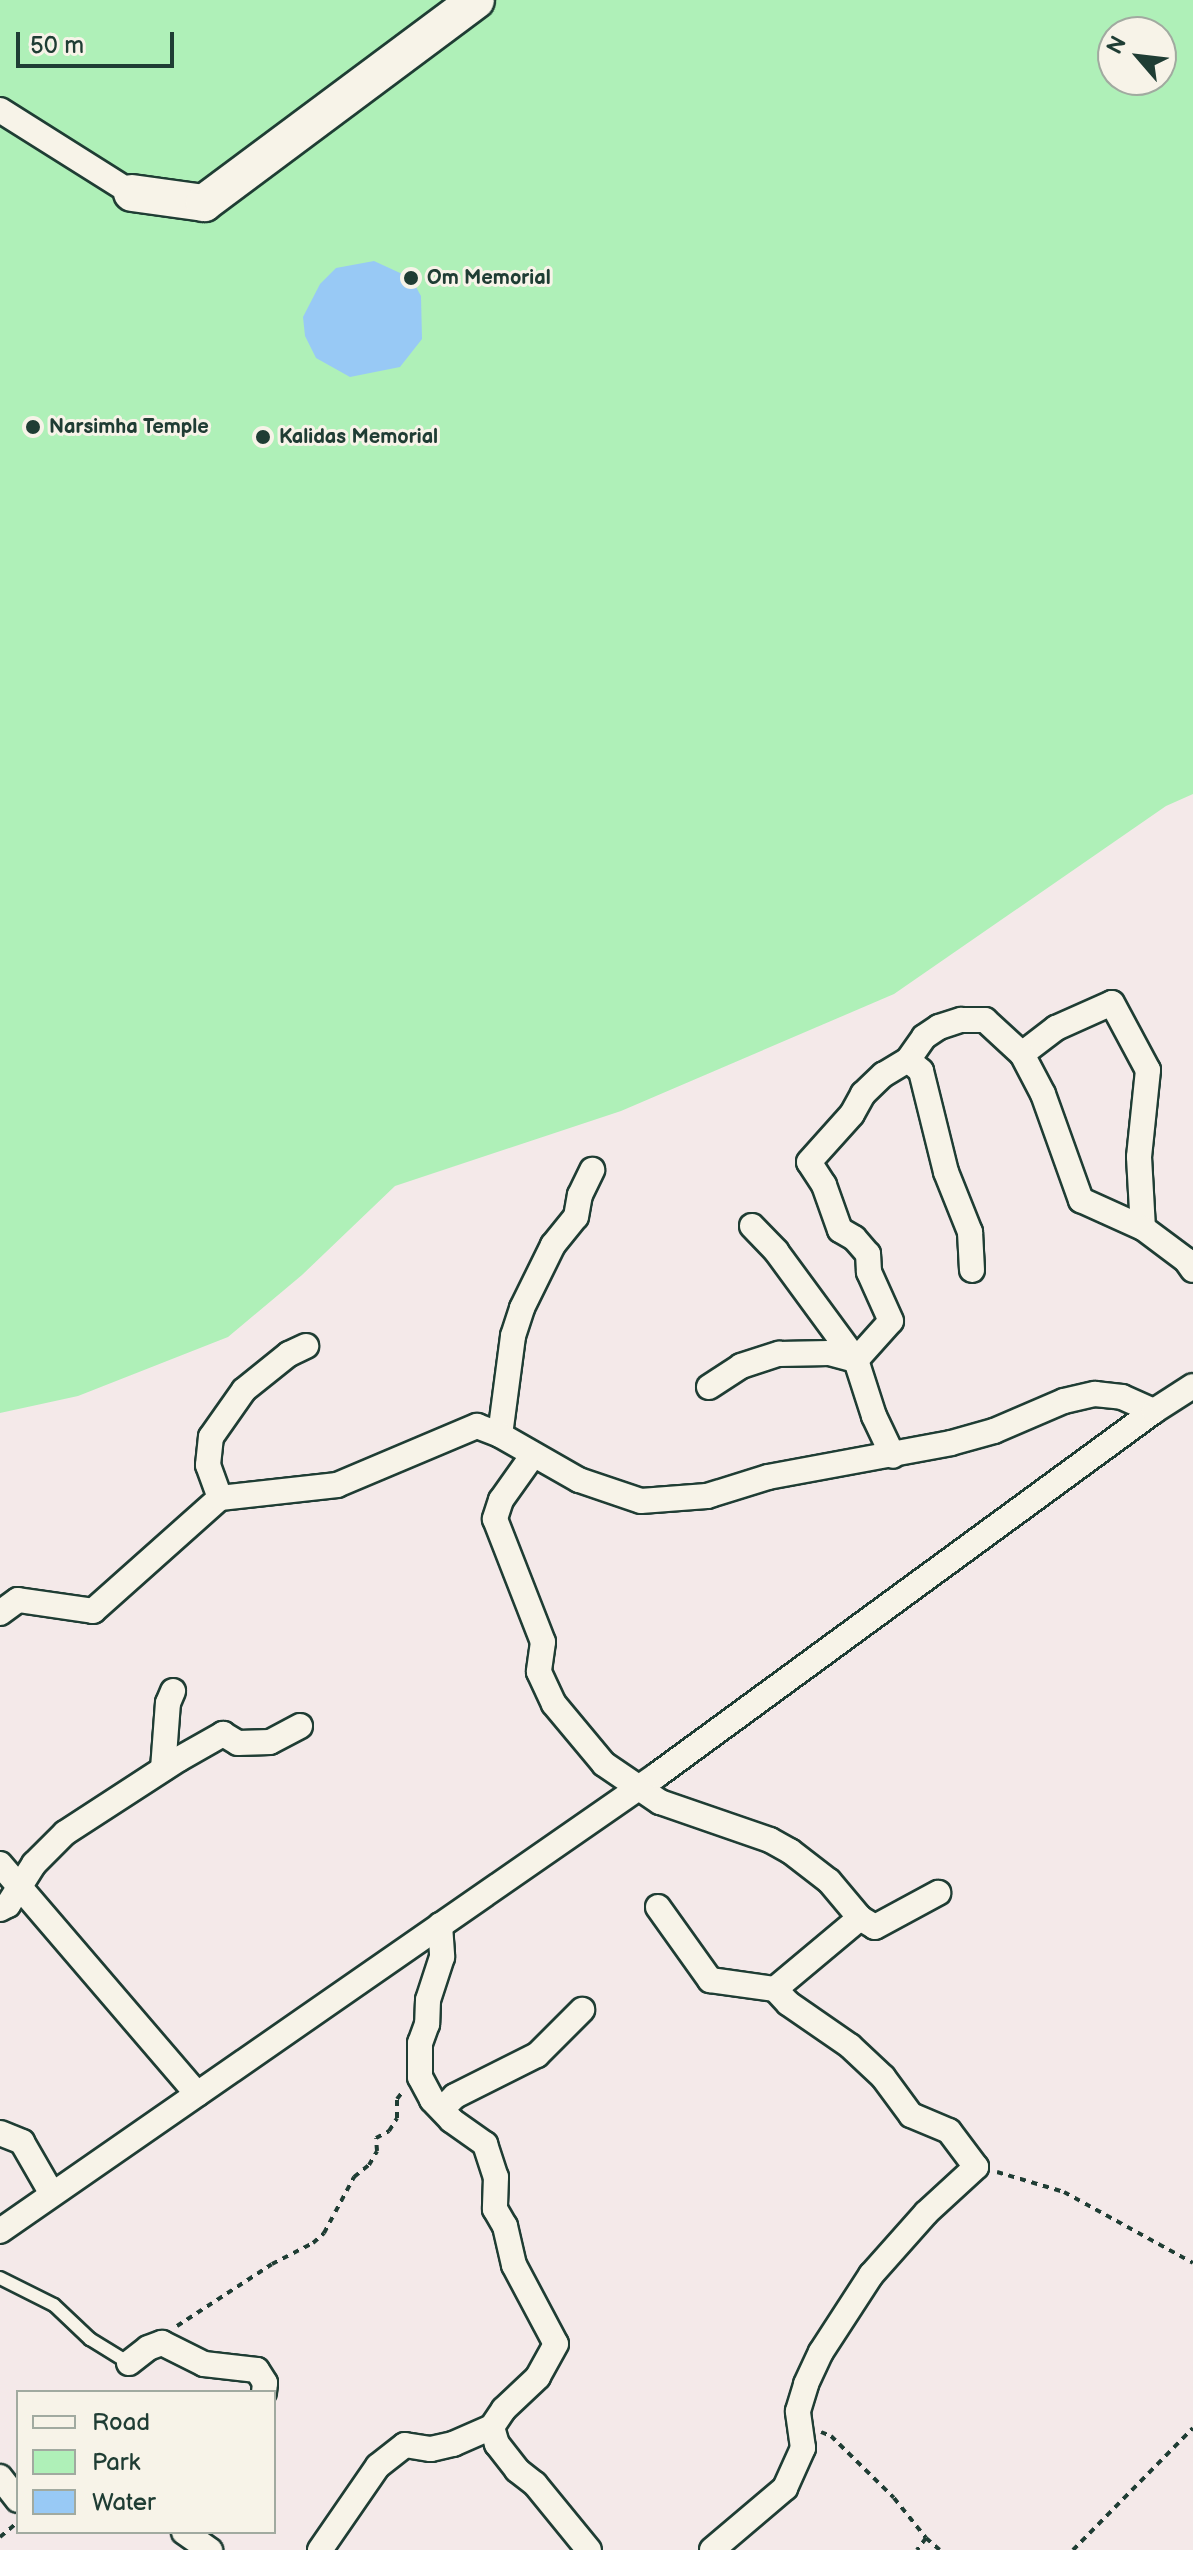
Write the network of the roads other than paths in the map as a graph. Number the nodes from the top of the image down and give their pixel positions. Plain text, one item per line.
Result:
1 (476, 0) edge
2 (0, 110) edge
3 (132, 193) joint
4 (1022, 1054) junction
5 (908, 1060) junction
6 (592, 1170) dead end
7 (752, 1226) dead end
8 (1143, 1228) junction
9 (972, 1270) dead end
10 (1193, 1270) edge
11 (306, 1346) dead end
12 (856, 1360) junction
13 (1193, 1386) edge
14 (709, 1387) dead end
15 (1154, 1411) junction
16 (500, 1435) junction
17 (533, 1455) junction
18 (893, 1456) junction
19 (220, 1498) junction
20 (0, 1613) edge
21 (173, 1691) dead end
22 (300, 1726) dead end
23 (163, 1769) junction
24 (639, 1788) junction
25 (0, 1864) edge
26 (18, 1886) junction
27 (938, 1893) dead end
28 (658, 1907) dead end
29 (0, 1909) edge
30 (860, 1918) junction
31 (440, 1925) junction
32 (775, 1989) junction
33 (582, 2010) dead end
34 (197, 2094) junction
35 (442, 2109) junction
36 (0, 2133) edge
37 (52, 2194) junction
38 (0, 2231) edge
39 (0, 2278) edge
40 (129, 2363) joint
41 (264, 2390) edge
42 (492, 2427) junction
43 (0, 2477) edge
44 (16, 2497) edge
45 (187, 2534) edge
46 (210, 2550) edge
47 (320, 2550) edge
48 (589, 2550) edge
49 (712, 2550) edge

1 - 3 main road
2 - 3 street
4 - 5 street
4 - 8 street
4 - 8 street
5 - 9 street
5 - 12 street
6 - 16 street
7 - 12 street
8 - 10 street
11 - 19 street
12 - 14 street
12 - 18 street
13 - 15 street
15 - 18 street
15 - 24 street
16 - 17 street
16 - 19 street
17 - 18 street
17 - 24 street
19 - 20 street
21 - 23 street
22 - 23 street
23 - 26 street
24 - 30 street
24 - 31 street
25 - 26 street
26 - 29 street
26 - 34 street
27 - 30 street
28 - 32 street
30 - 32 street
31 - 34 street
31 - 35 street
32 - 49 street
33 - 35 street
34 - 37 street
35 - 42 street
36 - 37 street
37 - 38 street
39 - 40 lane
40 - 41 street
42 - 47 street
42 - 48 street
43 - 44 street
45 - 46 street

